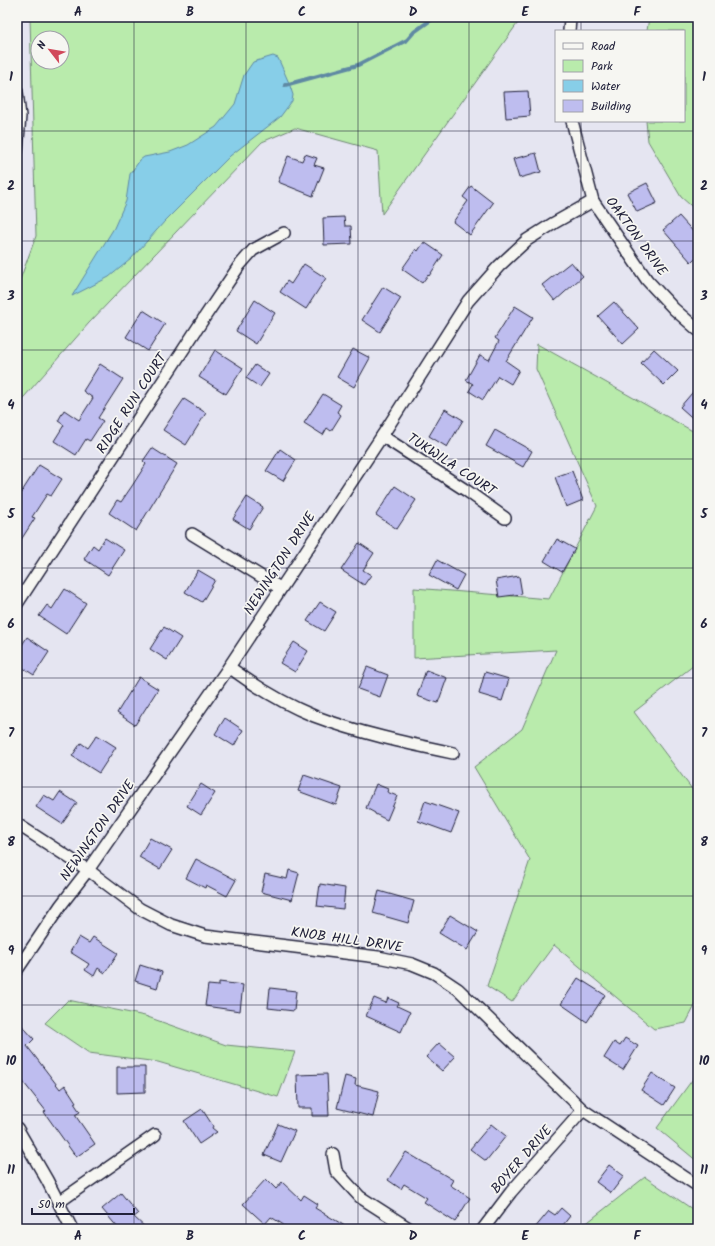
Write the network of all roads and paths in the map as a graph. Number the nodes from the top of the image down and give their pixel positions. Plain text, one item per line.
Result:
1 (570, 19) dead end
2 (569, 30) edge
3 (17, 92) edge
4 (572, 122) edge
5 (17, 151) edge
6 (593, 201) junction
7 (284, 233) dead end
8 (698, 330) edge
9 (382, 436) junction
10 (505, 518) dead end
11 (192, 534) dead end
12 (280, 588) junction
13 (17, 604) edge
14 (229, 667) junction
15 (453, 753) dead end
16 (17, 824) edge
17 (88, 870) junction
18 (17, 970) edge
19 (583, 1110) junction
20 (17, 1128) edge
21 (155, 1135) dead end
22 (333, 1154) dead end
23 (698, 1186) edge
24 (59, 1202) junction
25 (72, 1229) edge
26 (410, 1229) edge
27 (483, 1229) edge

1 - 2 street
3 - 5 street
4 - 6 street, OAKTON DRIVE
6 - 8 street, OAKTON DRIVE
6 - 9 street, NEWINGTON DRIVE
7 - 13 street, RIDGE RUN COURT
9 - 10 street, TUKWILA COURT
9 - 12 street, NEWINGTON DRIVE
11 - 12 street
12 - 14 street, NEWINGTON DRIVE
14 - 15 street
14 - 17 street, NEWINGTON DRIVE
16 - 17 street, KNOB HILL DRIVE
17 - 18 street, NEWINGTON DRIVE
17 - 19 street, KNOB HILL DRIVE
19 - 23 street, KNOB HILL DRIVE
19 - 27 street, BOYER DRIVE
20 - 24 street
21 - 24 street
22 - 26 street
24 - 25 street

